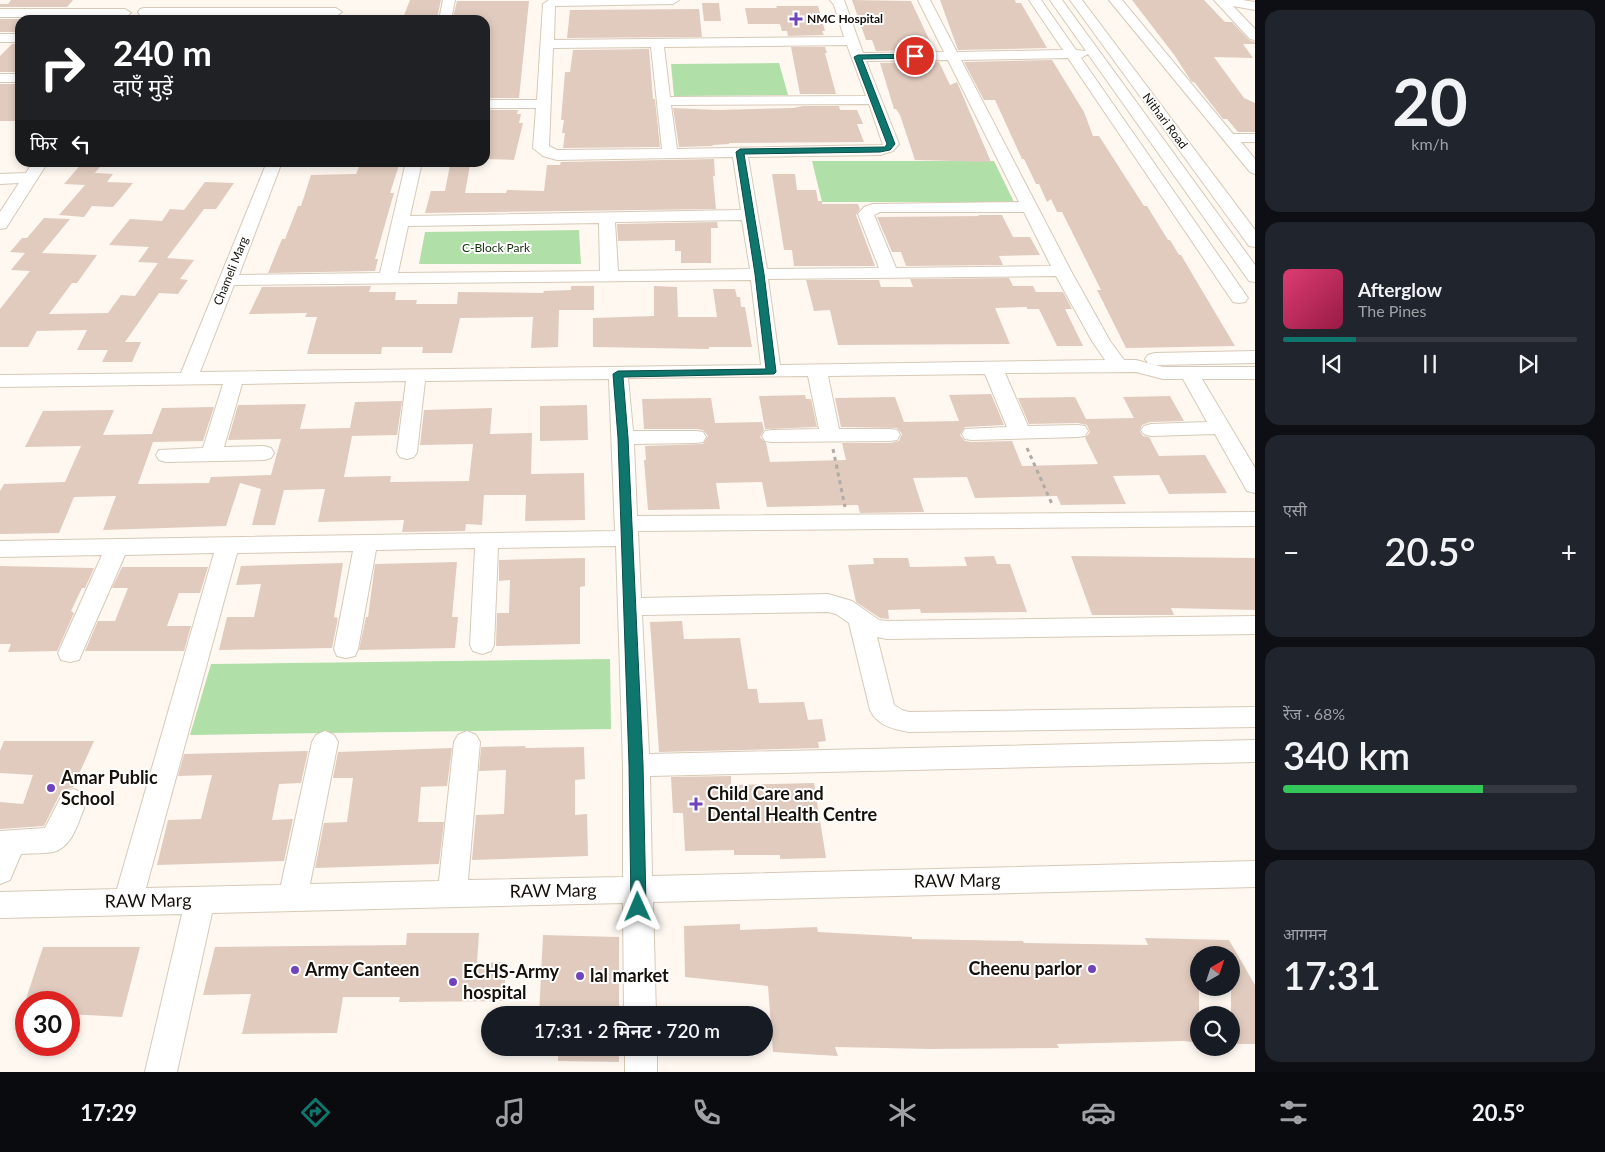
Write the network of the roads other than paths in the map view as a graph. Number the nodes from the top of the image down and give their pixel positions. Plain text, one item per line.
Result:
1 (92, 0) edge
2 (152, 0) edge
3 (210, 0) edge
4 (272, 0) edge
5 (449, 0) edge
6 (616, 0) edge
7 (673, 0) edge
8 (836, 0) edge
9 (924, 0) edge
10 (1035, 0) edge
11 (1056, 0) edge
12 (1076, 0) edge
13 (1115, 0) edge
14 (1220, 0) edge
15 (1255, 6) edge
16 (336, 11) edge
17 (82, 12) junction
18 (203, 12) junction
19 (267, 12) junction
20 (0, 13) edge
21 (125, 13) dead end
22 (143, 15) edge
23 (157, 15) edge
24 (446, 15) edge
25 (1255, 36) edge
26 (852, 40) junction
27 (657, 43) junction
28 (546, 44) junction
29 (1115, 53) junction
30 (1071, 54) junction
31 (1095, 54) junction
32 (953, 56) junction
33 (858, 57) junction
34 (0, 78) edge
35 (15, 78) edge
36 (874, 100) junction
37 (664, 101) junction
38 (490, 104) edge
39 (543, 104) junction
40 (1229, 138) junction
41 (1255, 138) edge
42 (740, 152) junction
43 (670, 153) junction
44 (38, 167) edge
45 (273, 167) edge
46 (413, 167) edge
47 (1255, 169) edge
48 (0, 178) edge
49 (30, 178) junction
50 (1029, 207) junction
51 (750, 215) junction
52 (607, 217) junction
53 (401, 221) junction
54 (0, 224) edge
55 (1255, 242) edge
56 (1062, 271) junction
57 (760, 274) junction
58 (890, 274) junction
59 (608, 276) junction
60 (1255, 277) edge
61 (388, 278) junction
62 (228, 280) junction
63 (1239, 298) dead end
64 (1251, 354) edge
65 (1127, 366) junction
66 (993, 369) junction
67 (817, 371) junction
68 (771, 372) junction
69 (1255, 373) edge
70 (618, 374) junction
71 (416, 376) junction
72 (234, 378) junction
73 (188, 379) junction
74 (1192, 379) junction
75 (0, 381) edge
76 (1220, 428) junction
77 (1151, 430) dead end
78 (1078, 431) dead end
79 (1020, 432) junction
80 (830, 434) junction
81 (890, 434) dead end
82 (972, 434) dead end
83 (772, 436) dead end
84 (696, 437) dead end
85 (623, 438) junction
86 (407, 452) dead end
87 (212, 454) junction
88 (264, 454) dead end
89 (166, 455) dead end
90 (1255, 486) edge
91 (1255, 519) edge
92 (627, 531) junction
93 (487, 540) junction
94 (366, 543) junction
95 (226, 546) junction
96 (117, 548) junction
97 (0, 549) edge
98 (629, 607) junction
99 (860, 620) junction
100 (1255, 625) edge
101 (482, 645) dead end
102 (346, 649) dead end
103 (70, 652) dead end
104 (1255, 717) edge
105 (325, 742) dead end
106 (467, 742) dead end
107 (1255, 751) edge
108 (636, 765) junction
109 (73, 801) dead end
110 (5, 843) edge
111 (0, 871) edge
112 (1255, 874) edge
113 (638, 889) junction
114 (452, 894) junction
115 (294, 898) junction
116 (200, 900) junction
117 (128, 902) junction
118 (0, 905) edge
119 (640, 1006) edge
120 (640, 1056) edge
121 (161, 1072) edge
122 (641, 1072) edge

1 - 17 street
2 - 22 street
3 - 18 street
4 - 19 street
5 - 24 street
6 - 7 street
6 - 28 street
8 - 26 street
9 - 32 street
10 - 30 street
11 - 31 street, Nithari Road
12 - 29 street, Nithari Road
13 - 40 street
14 - 15 street
14 - 25 street
16 - 19 street
17 - 20 street
17 - 21 street
18 - 19 street
18 - 23 street
26 - 27 street
26 - 33 street
27 - 28 street
27 - 37 street
28 - 39 street
29 - 31 street
29 - 55 street, Nithari Road
30 - 31 street
30 - 32 street
30 - 63 street
31 - 60 street, Nithari Road
32 - 33 street
32 - 50 street
33 - 36 street
34 - 35 street
36 - 37 street
36 - 42 street
37 - 43 street
38 - 39 street
39 - 43 street
40 - 41 street
40 - 47 street
42 - 43 street
42 - 51 street
44 - 49 street
45 - 62 street, Chameli Marg
46 - 53 street
48 - 49 street
49 - 54 street
50 - 56 street
50 - 58 street
51 - 52 street
51 - 57 street
52 - 53 street
52 - 59 street
53 - 61 street
56 - 58 street
56 - 65 street
57 - 58 street
57 - 59 street
57 - 68 street
59 - 61 street
61 - 62 street
62 - 73 street, Chameli Marg
64 - 65 street
65 - 66 street
65 - 74 street
66 - 67 street
66 - 79 street
67 - 68 street
67 - 80 street
68 - 70 street
69 - 74 street
70 - 71 street
70 - 85 street
71 - 72 street
71 - 86 street
72 - 73 street
72 - 87 street
73 - 75 street
74 - 76 street
76 - 77 street
76 - 90 street
78 - 79 street
79 - 82 street
80 - 81 street
80 - 83 street
84 - 85 street
85 - 92 street
87 - 88 street
87 - 89 street
91 - 92 street
92 - 93 street
92 - 98 street
93 - 94 street
93 - 101 street
94 - 95 street
94 - 102 street
95 - 96 street
95 - 117 street
96 - 97 street
96 - 103 street
98 - 99 street
98 - 108 street
99 - 100 street
99 - 104 street
105 - 115 street
106 - 114 street
107 - 108 street
108 - 113 street
109 - 110 street
110 - 111 street
112 - 113 street, RAW Marg
113 - 114 street, RAW Marg
113 - 119 street
114 - 115 street, RAW Marg
115 - 116 street, RAW Marg
116 - 117 street, RAW Marg
116 - 121 street
117 - 118 street, RAW Marg
120 - 122 street

